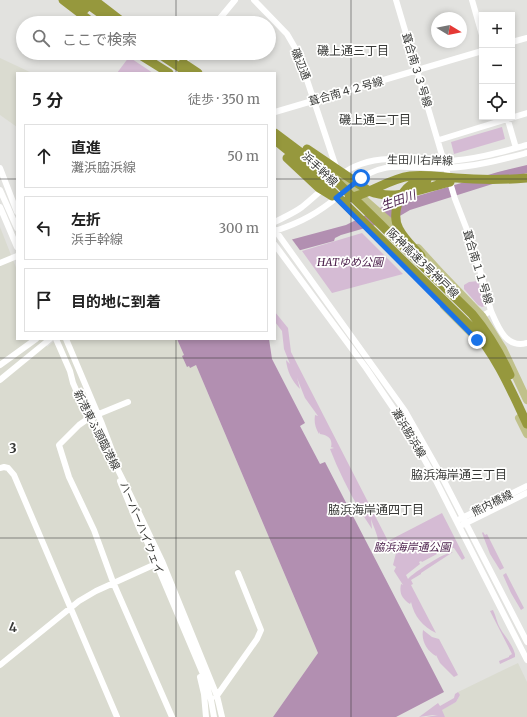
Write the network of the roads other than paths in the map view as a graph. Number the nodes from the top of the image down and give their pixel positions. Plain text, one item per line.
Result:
1 (63, 0) edge
2 (72, 0) edge
3 (82, 0) edge
4 (86, 0) edge
5 (94, 0) edge
6 (235, 0) edge
7 (254, 0) edge
8 (396, 0) edge
9 (472, 0) edge
10 (85, 16) edge
11 (91, 16) edge
12 (94, 16) edge
13 (104, 16) edge
14 (112, 16) edge
15 (114, 16) edge
16 (222, 16) edge
17 (270, 16) edge
18 (276, 23) edge
19 (479, 24) edge
20 (527, 38) edge
21 (515, 41) edge
22 (479, 52) edge
23 (151, 60) edge
24 (154, 60) edge
25 (168, 60) edge
26 (175, 60) edge
27 (179, 60) edge
28 (186, 60) edge
29 (182, 65) junction
30 (417, 70) junction
31 (169, 72) edge
32 (175, 72) edge
33 (186, 72) edge
34 (192, 72) edge
35 (197, 72) edge
36 (314, 100) junction
37 (276, 112) edge
38 (527, 113) edge
39 (515, 116) edge
40 (501, 120) edge
41 (508, 120) edge
42 (276, 136) edge
43 (276, 137) edge
44 (276, 137) edge
45 (276, 137) edge
46 (276, 137) edge
47 (327, 140) junction
48 (439, 140) junction
49 (527, 145) edge
50 (276, 148) edge
51 (516, 148) junction
52 (527, 153) edge
53 (317, 160) junction
54 (445, 161) junction
55 (0, 168) edge
56 (446, 168) junction
57 (340, 176) junction
58 (441, 177) junction
59 (527, 178) edge
60 (0, 183) edge
61 (450, 183) junction
62 (328, 185) junction
63 (350, 186) junction
64 (0, 190) edge
65 (339, 196) junction
66 (0, 207) edge
67 (16, 209) edge
68 (16, 220) edge
69 (276, 221) edge
70 (16, 226) edge
71 (276, 231) edge
72 (276, 232) edge
73 (16, 245) edge
74 (276, 246) edge
75 (16, 256) edge
76 (0, 263) edge
77 (464, 306) junction
78 (491, 311) junction
79 (482, 316) junction
80 (479, 336) junction
81 (35, 340) edge
82 (49, 340) edge
83 (56, 340) edge
84 (65, 340) edge
85 (65, 340) edge
86 (527, 344) edge
87 (0, 365) edge
88 (0, 380) edge
89 (527, 400) edge
90 (128, 402) dead end
91 (527, 410) edge
92 (89, 418) junction
93 (527, 424) edge
94 (527, 434) edge
95 (0, 468) edge
96 (527, 486) edge
97 (527, 493) edge
98 (464, 520) junction
99 (456, 521) junction
100 (460, 527) junction
101 (162, 561) junction
102 (238, 573) dead end
103 (114, 582) junction
104 (70, 609) junction
105 (527, 642) edge
106 (527, 660) edge
107 (0, 664) edge
108 (217, 696) junction
109 (117, 717) edge
110 (172, 717) edge
111 (203, 717) edge
112 (206, 717) edge
113 (214, 717) edge
114 (222, 717) edge

1 - 10 highway
2 - 11 main road
2 - 12 highway
3 - 13 highway
4 - 14 main road
5 - 15 highway
6 - 16 street
7 - 17 street, 磯辺通
8 - 30 street, 葺合南３３号線
9 - 19 street
18 - 36 street, 磯辺通
20 - 21 street
22 - 30 street, 葺合南４２号線
23 - 31 highway
24 - 32 highway
25 - 33 highway
26 - 29 main road
27 - 35 highway
28 - 29 street
29 - 34 main road
30 - 36 street, 葺合南４２号線
30 - 48 street, 葺合南３３号線
36 - 37 street, 葺合南４２号線
36 - 47 street, 磯辺通
38 - 39 street
40 - 48 street
41 - 51 street
42 - 61 highway
43 - 53 main road, 浜手幹線
44 - 62 main road, 浜手幹線
45 - 77 highway, 阪神高速3号神戸線
46 - 80 highway, 阪神高速3号神戸線
47 - 53 street, 磯辺通
47 - 57 street, 磯辺通
48 - 54 street, 葺合南３３号線
49 - 51 street, 生田川右岸線
50 - 58 highway
51 - 54 street, 生田川右岸線
52 - 56 street, 生田川右岸線
53 - 57 main road, 浜手幹線
54 - 56 street, 葺合南３３号線
54 - 57 street, 生田川右岸線
55 - 67 street
56 - 61 street, 葺合南１１号線
56 - 63 street, 生田川右岸線
57 - 62 street
57 - 63 main road, 浜手幹線
58 - 59 highway
58 - 77 highway
60 - 68 street
61 - 78 street, 葺合南１１号線
62 - 65 main road, 浜手幹線
62 - 69 street
63 - 65 street, 灘浜脇浜線
63 - 79 main road, 浜手幹線
64 - 70 street
65 - 71 street, 灘浜脇浜線
65 - 80 highway
65 - 94 main road, 浜手幹線
66 - 73 street
72 - 98 street, 灘浜脇浜線
74 - 99 street, 灘浜脇浜線
75 - 76 street
77 - 91 highway, 阪神高速3号神戸線
78 - 79 street
78 - 86 street, 葺合南１１号線
79 - 89 main road, 浜手幹線
80 - 93 highway, 阪神高速3号神戸線
81 - 87 street
82 - 88 street
83 - 92 street, 新港東ふ頭臨港線
84 - 112 street, ハーバーハイウェイ
85 - 113 street, ハーバーハイウェイ
90 - 92 street
92 - 101 street, 新港東ふ頭臨港線
92 - 103 street
95 - 104 street
96 - 98 street, 熊内橋線
97 - 98 street, 熊内橋線
98 - 99 street, 熊内橋線
98 - 100 street, 熊内橋線
98 - 105 street, 灘浜脇浜線
99 - 100 street, 灘浜脇浜線
100 - 106 street, 灘浜脇浜線
101 - 103 street
101 - 108 street, 新港東ふ頭臨港線
102 - 108 street
103 - 104 street
103 - 110 street
104 - 107 street
104 - 109 street
108 - 111 street
108 - 114 street, 新港東ふ頭臨港線

